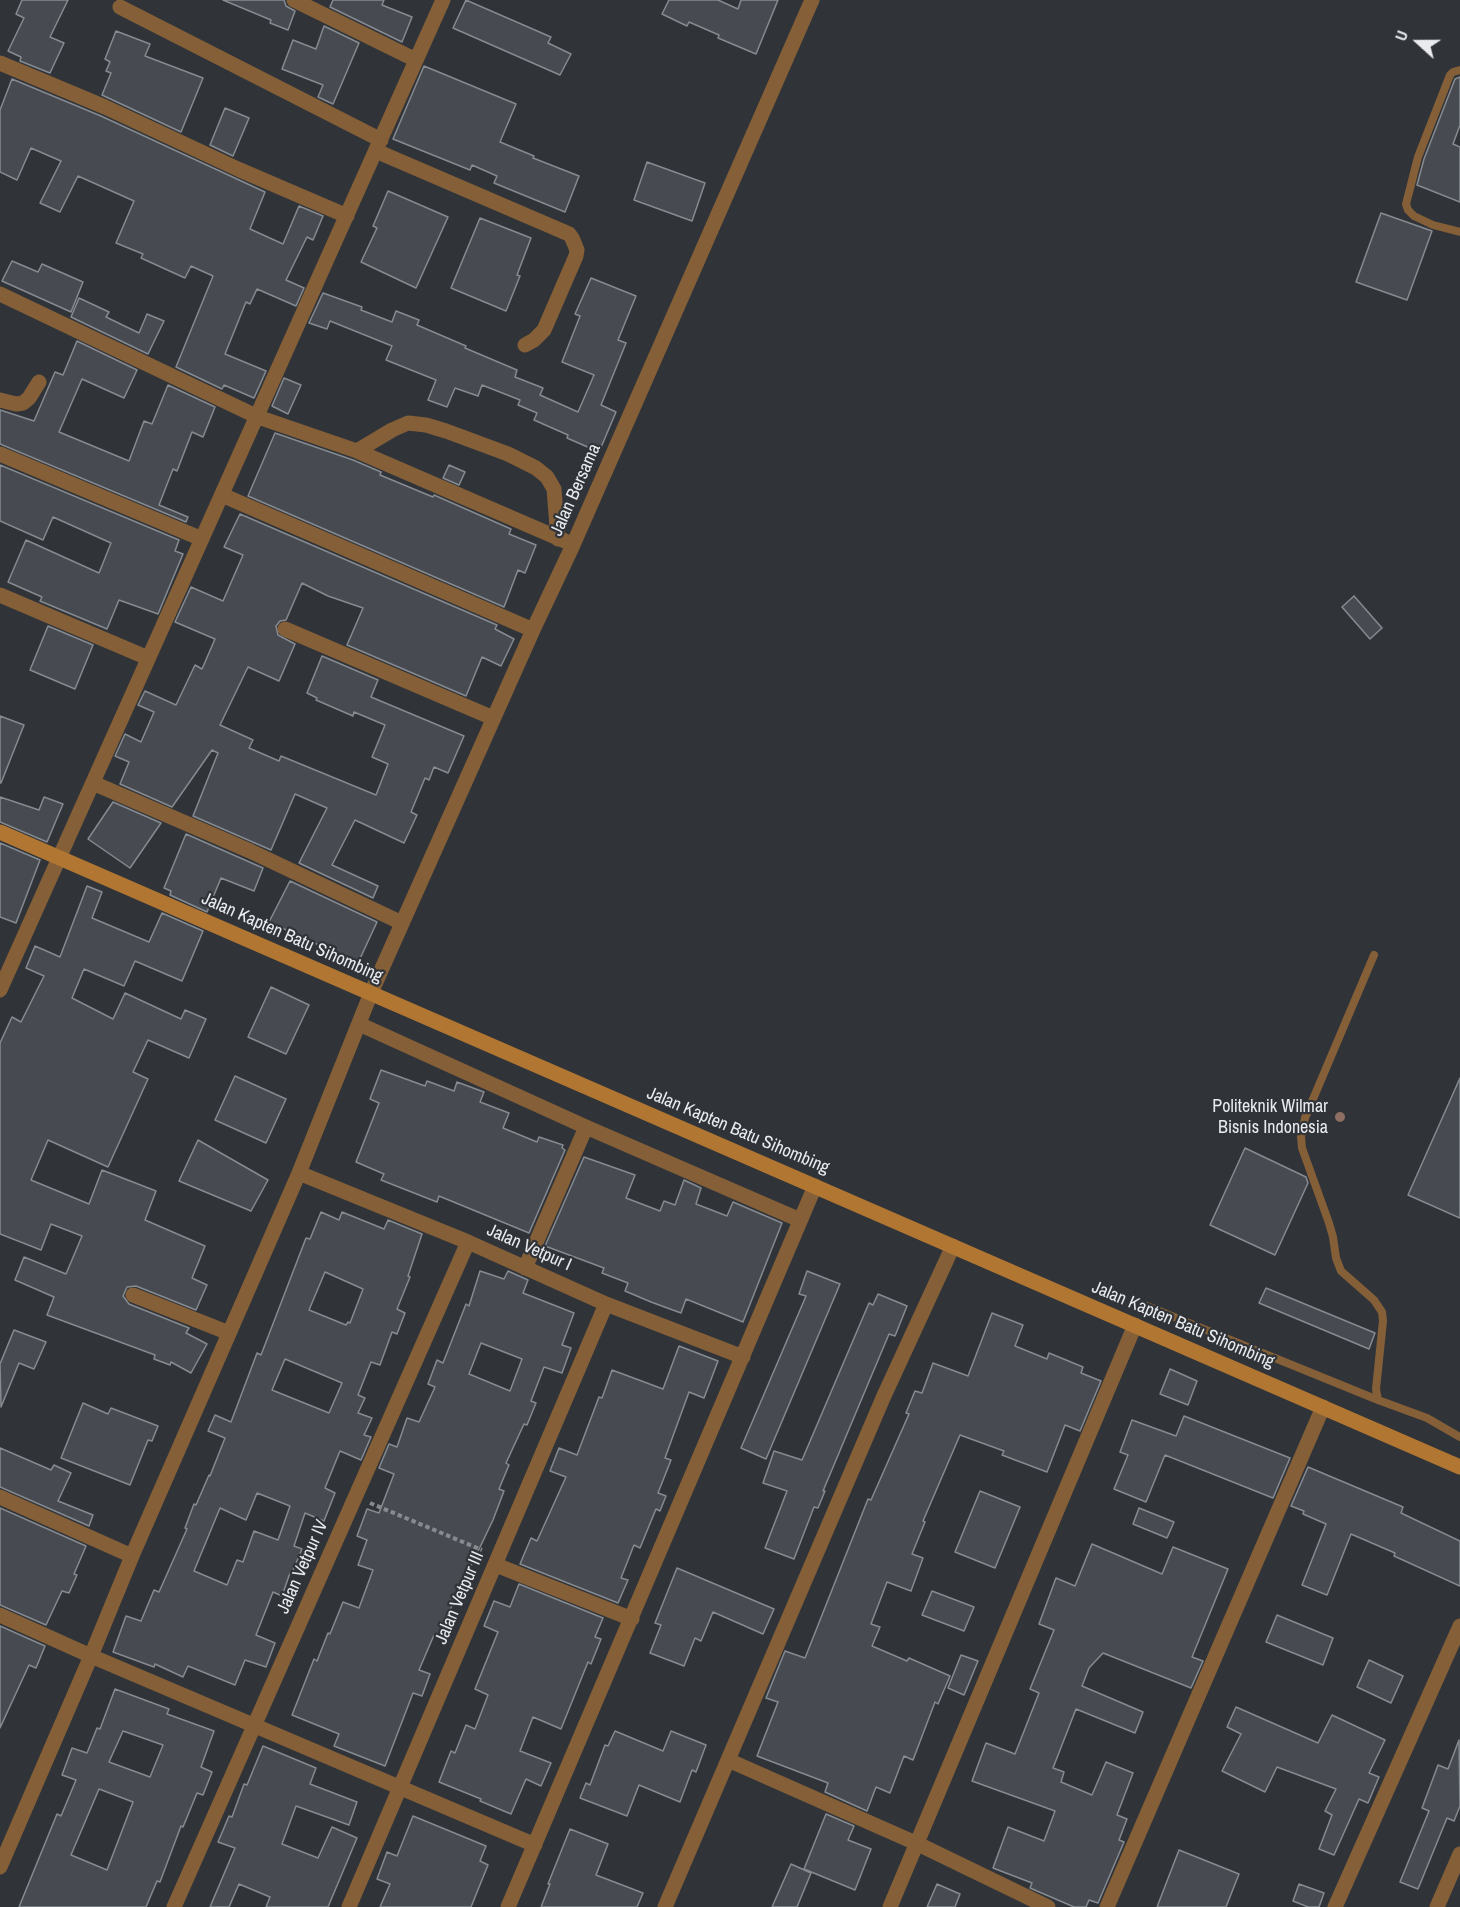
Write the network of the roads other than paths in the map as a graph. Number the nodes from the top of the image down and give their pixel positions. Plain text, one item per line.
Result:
1 (294, 0) edge
2 (443, 0) edge
3 (812, 0) edge
4 (120, 7) dead end
5 (416, 60) junction
6 (0, 63) edge
7 (1460, 70) edge
8 (378, 146) junction
9 (347, 216) junction
10 (1460, 232) edge
11 (0, 294) edge
12 (525, 345) dead end
13 (39, 382) dead end
14 (0, 400) edge
15 (258, 417) junction
16 (357, 451) junction
17 (0, 454) edge
18 (222, 495) junction
19 (558, 538) junction
20 (202, 539) junction
21 (573, 545) junction
22 (0, 595) edge
23 (285, 629) dead end
24 (533, 630) junction
25 (148, 658) junction
26 (493, 718) junction
27 (93, 783) junction
28 (0, 832) edge
29 (60, 858) junction
30 (402, 922) junction
31 (1374, 956) dead end
32 (5, 965) edge
33 (0, 990) edge
34 (371, 993) junction
35 (359, 1024) junction
36 (586, 1127) junction
37 (299, 1173) junction
38 (815, 1186) junction
39 (800, 1220) junction
40 (468, 1242) junction
41 (953, 1246) junction
42 (525, 1268) junction
43 (133, 1295) dead end
44 (606, 1304) junction
45 (1147, 1306) dead end
46 (1135, 1325) junction
47 (229, 1333) junction
48 (743, 1358) junction
49 (1378, 1400) junction
50 (1323, 1407) junction
51 (1460, 1437) edge
52 (1460, 1467) edge
53 (0, 1497) edge
54 (132, 1556) junction
55 (497, 1561) junction
56 (0, 1615) edge
57 (632, 1618) junction
58 (1460, 1626) edge
59 (91, 1656) junction
60 (255, 1725) junction
61 (728, 1760) junction
62 (401, 1788) junction
63 (918, 1844) junction
64 (535, 1845) junction
65 (1460, 1854) edge
66 (0, 1867) edge
67 (174, 1907) edge
68 (349, 1907) edge
69 (508, 1907) edge
70 (665, 1907) edge
71 (890, 1907) edge
72 (1048, 1907) edge
73 (1107, 1907) edge
74 (1335, 1907) edge
75 (1437, 1907) edge

1 - 5 street
2 - 5 street
3 - 21 street, Jalan Bersama
4 - 8 street
5 - 8 street
6 - 9 street
7 - 10 lane
8 - 9 street
8 - 12 street
9 - 15 street
11 - 15 street
13 - 14 street
15 - 16 street
15 - 18 street
16 - 19 street
16 - 19 street
17 - 20 street
18 - 20 street
18 - 24 street
19 - 21 street
20 - 25 street
21 - 24 street, Jalan Bersama
22 - 25 street
23 - 26 street
24 - 26 street, Jalan Bersama
25 - 27 street
26 - 30 street, Jalan Bersama
27 - 29 street
27 - 30 street
28 - 29 street, Jalan Kapten Batu Sihombing
29 - 32 street
29 - 34 street, Jalan Kapten Batu Sihombing
30 - 34 street, Jalan Bersama
31 - 49 lane
32 - 33 street
34 - 35 street, Jalan Bersama
34 - 38 street, Jalan Kapten Batu Sihombing
35 - 36 street
35 - 37 street, Jalan Bersama
36 - 39 street
36 - 42 street
37 - 40 street, Jalan Vetpur I
37 - 47 street, Jalan Bersama
38 - 39 street
38 - 41 street, Jalan Kapten Batu Sihombing
39 - 48 street
40 - 42 street, Jalan Vetpur I
40 - 60 street, Jalan Vetpur IV
41 - 46 street, Jalan Kapten Batu Sihombing
41 - 61 street
42 - 44 street, Jalan Vetpur I
43 - 47 street
44 - 48 street, Jalan Vetpur I
44 - 55 street, Jalan Vetpur III
45 - 49 lane
46 - 50 street, Jalan Kapten Batu Sihombing
46 - 63 street
47 - 54 street, Jalan Bersama
48 - 57 street
49 - 51 lane
50 - 52 street, Jalan Kapten Batu Sihombing
50 - 73 street
53 - 54 street
54 - 59 street, Jalan Bersama
55 - 57 street
55 - 62 street, Jalan Vetpur III
56 - 59 street
57 - 64 street
58 - 74 street
59 - 60 street
59 - 66 street, Jalan Bersama
60 - 62 street
60 - 67 street, Jalan Vetpur IV
61 - 63 street
61 - 70 street
62 - 64 street
62 - 68 street, Jalan Vetpur III
63 - 71 street
63 - 72 street
64 - 69 street
65 - 75 street

